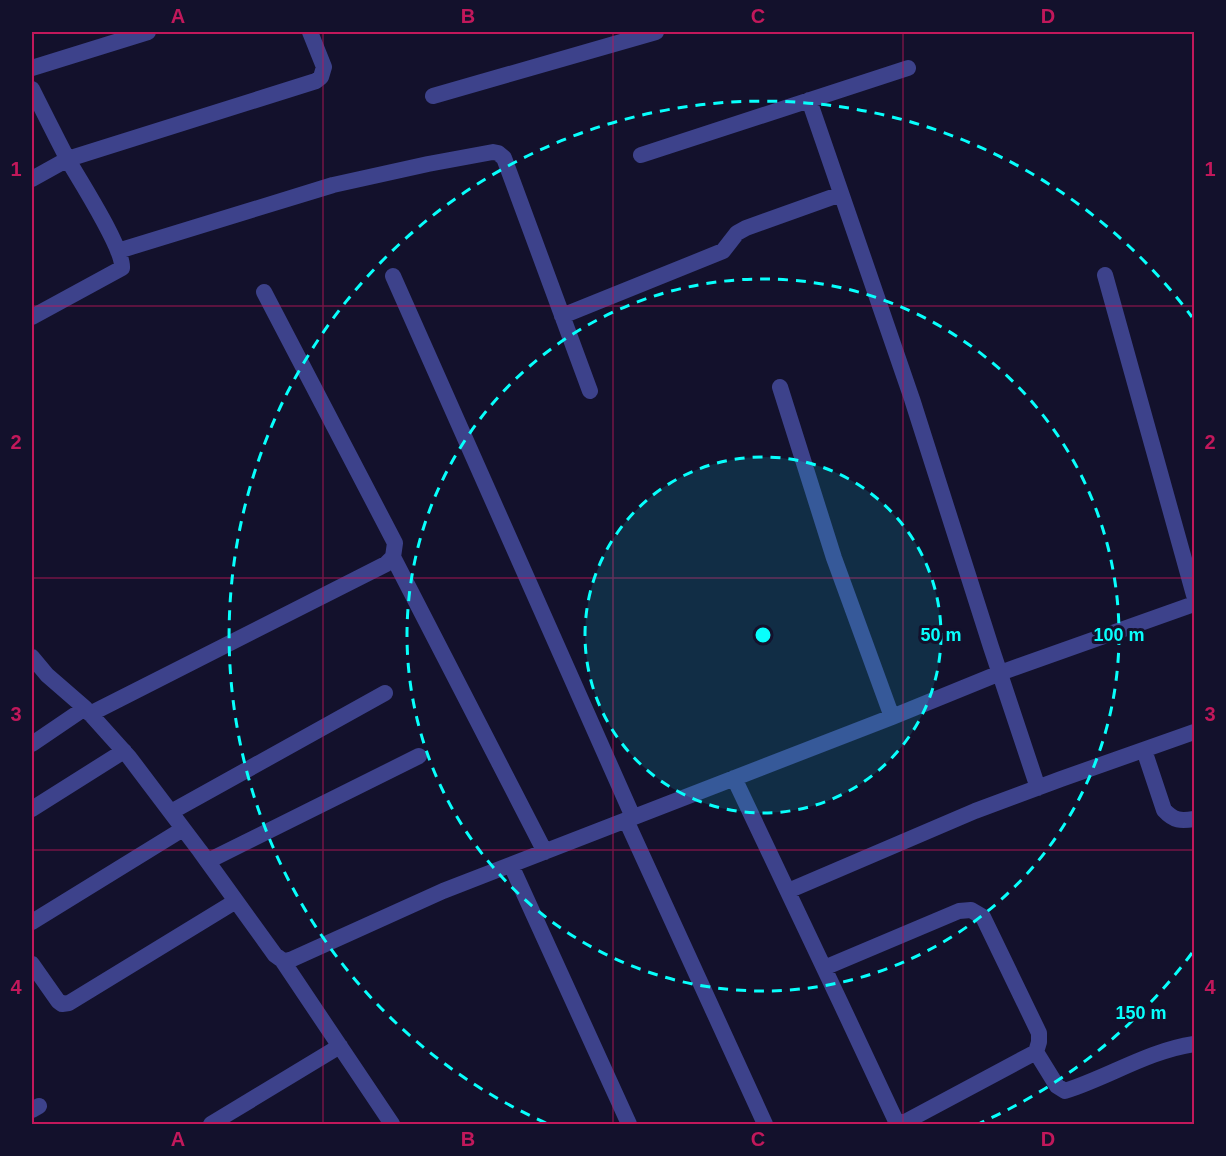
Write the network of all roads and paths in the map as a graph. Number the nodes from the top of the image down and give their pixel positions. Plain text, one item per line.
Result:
1 (148, 32) edge
2 (310, 32) edge
3 (656, 32) edge
4 (32, 68) edge
5 (908, 68) dead end
6 (32, 89) edge
7 (433, 96) dead end
8 (809, 100) junction
9 (641, 154) dead end
10 (68, 159) junction
11 (32, 179) edge
12 (841, 194) junction
13 (118, 251) junction
14 (1106, 275) dead end
15 (393, 276) dead end
16 (264, 292) dead end
17 (562, 316) junction
18 (32, 317) edge
19 (780, 387) dead end
20 (590, 391) dead end
21 (393, 557) junction
22 (1194, 595) edge
23 (1194, 604) edge
24 (32, 657) edge
25 (1000, 673) junction
26 (385, 693) dead end
27 (87, 711) junction
28 (892, 717) junction
29 (1194, 732) edge
30 (32, 744) edge
31 (1144, 750) junction
32 (124, 751) junction
33 (419, 756) dead end
34 (734, 778) junction
35 (1038, 788) junction
36 (32, 809) edge
37 (171, 812) junction
38 (629, 819) junction
39 (1194, 819) edge
40 (183, 828) junction
41 (545, 852) junction
42 (208, 861) junction
43 (511, 865) junction
44 (788, 891) junction
45 (236, 901) junction
46 (32, 922) edge
47 (282, 960) junction
48 (32, 964) edge
49 (824, 968) junction
50 (1194, 1044) edge
51 (340, 1046) junction
52 (1036, 1052) junction
53 (211, 1125) edge
54 (392, 1125) edge
55 (629, 1125) edge
56 (765, 1125) edge

1 - 4 street
2 - 10 street
3 - 7 street
5 - 8 street
6 - 10 street
8 - 9 street
8 - 12 street
10 - 11 street
10 - 13 street
12 - 17 street
12 - 25 street
13 - 17 street
13 - 18 street
14 - 22 street
15 - 38 street
16 - 21 street
17 - 20 street
19 - 28 street
21 - 27 street
21 - 41 street
23 - 25 street
24 - 27 street
25 - 28 street
25 - 35 street
26 - 37 street
27 - 30 street
27 - 32 street
28 - 34 street
29 - 31 street
31 - 35 street
31 - 39 street
32 - 36 street
32 - 37 street
33 - 42 street
34 - 38 street
34 - 44 street
35 - 44 street
37 - 40 street
38 - 41 street
38 - 56 street
40 - 42 street
40 - 46 street
41 - 43 street
42 - 45 street
43 - 47 street
43 - 55 street
44 - 49 street
45 - 47 street
45 - 48 street
47 - 51 street
49 - 52 street
49 - 52 street
50 - 52 street
51 - 53 street
51 - 54 street

